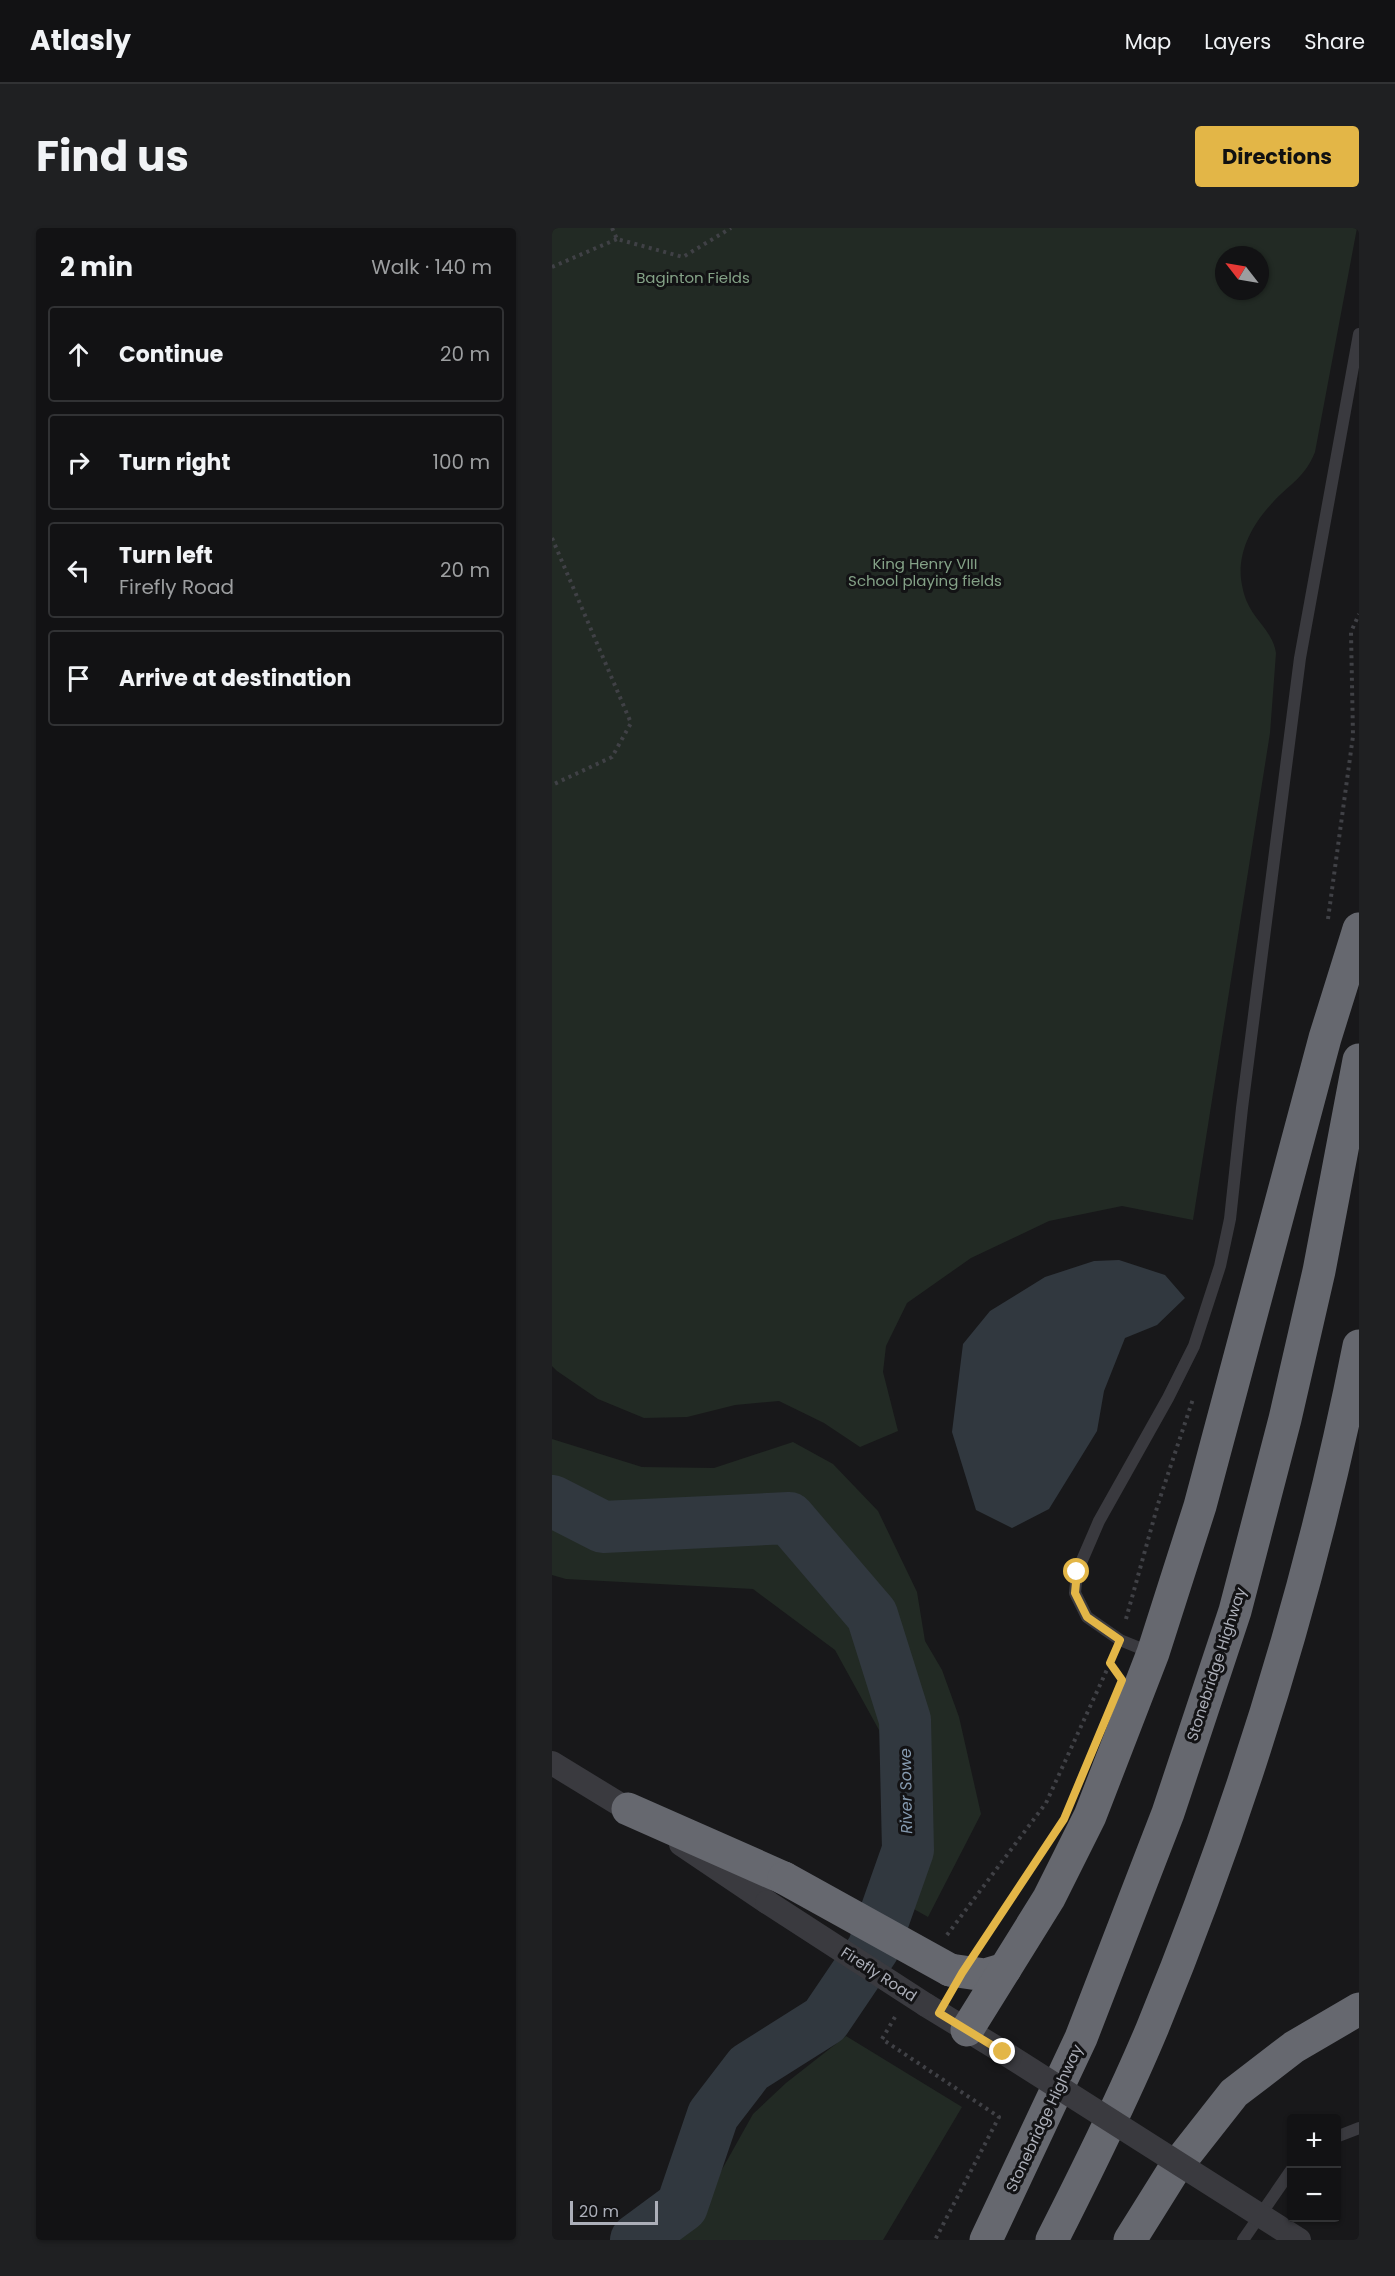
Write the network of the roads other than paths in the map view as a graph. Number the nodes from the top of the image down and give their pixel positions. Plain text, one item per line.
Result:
1 (1359, 334) edge
2 (1343, 927) edge
3 (1359, 1060) edge
4 (1359, 1346) edge
5 (1153, 1653) junction
6 (552, 1763) edge
7 (628, 1809) joint
8 (775, 1890) junction
9 (1005, 1969) junction
10 (1359, 2009) edge
11 (967, 2030) junction
12 (1359, 2128) edge
13 (1341, 2135) edge
14 (1287, 2176) edge
15 (986, 2240) edge
16 (1052, 2240) edge
17 (1130, 2240) edge
18 (1243, 2240) edge
19 (1299, 2240) edge

1 - 5 lane
2 - 5 highway
3 - 15 highway, Stonebridge Highway
4 - 16 highway
5 - 9 highway
6 - 7 street
7 - 8 highway
8 - 9 highway, bridge
8 - 11 street, Firefly Road, bridge
9 - 11 highway
10 - 17 highway
11 - 19 street, Firefly Road, bridge
12 - 13 lane
14 - 18 lane

